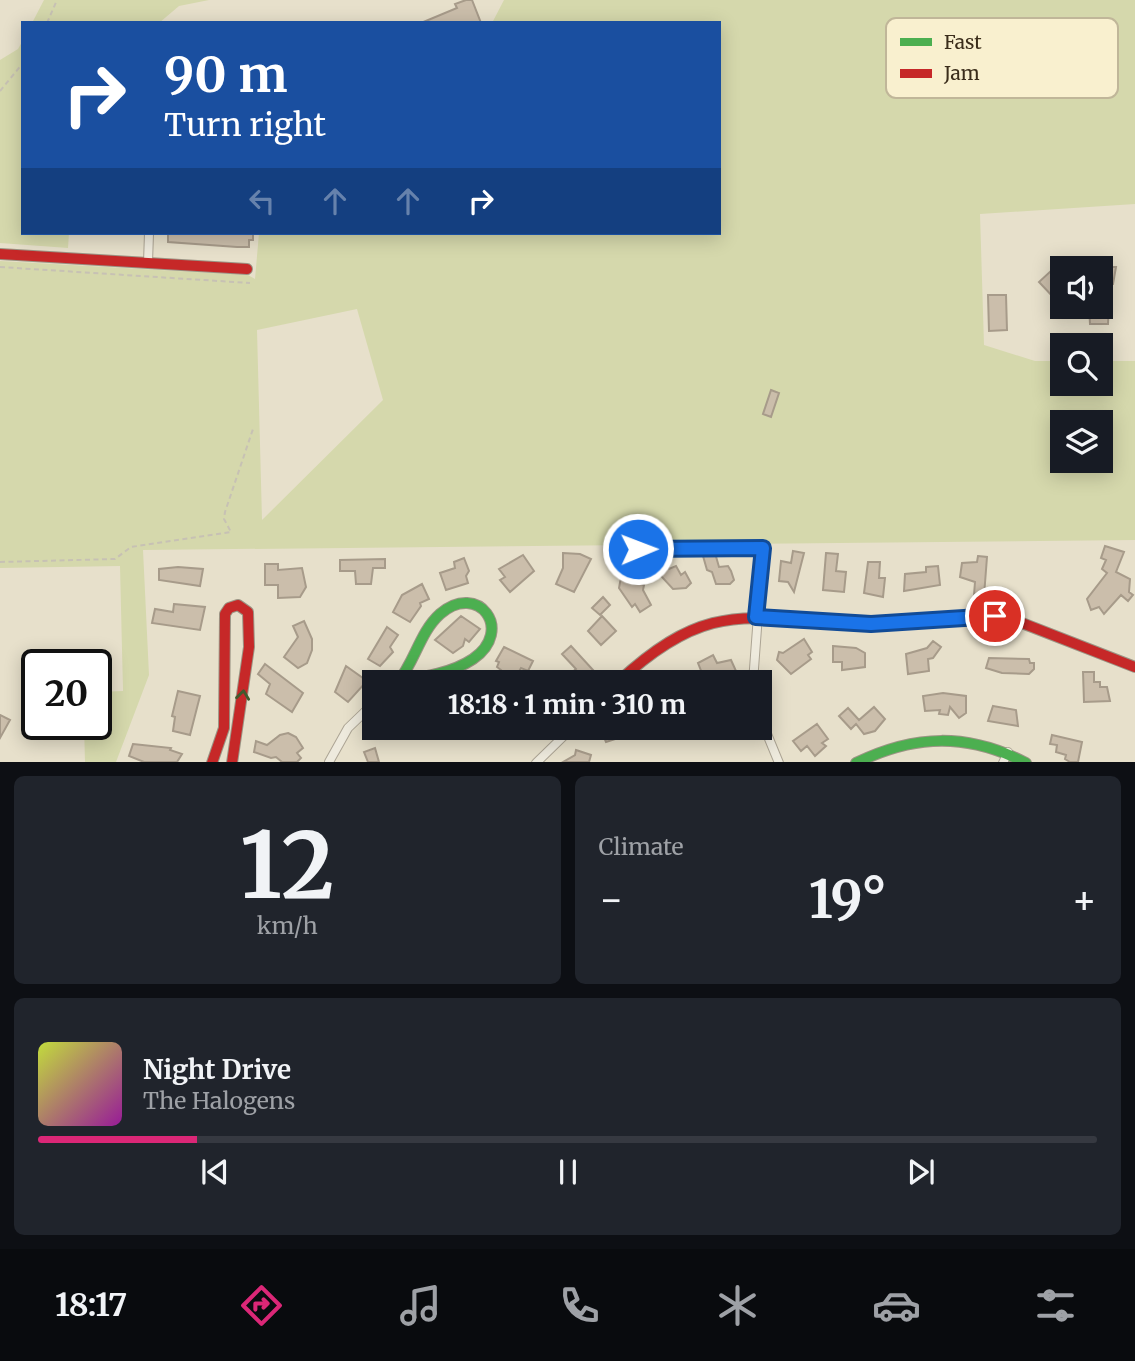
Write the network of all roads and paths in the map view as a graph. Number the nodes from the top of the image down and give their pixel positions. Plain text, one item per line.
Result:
1 (57, 0) edge
2 (48, 21) edge
3 (21, 65) edge
4 (0, 91) edge
5 (149, 235) edge
6 (0, 254) edge
7 (148, 263) junction
8 (0, 267) edge
9 (247, 269) dead end
10 (250, 283) dead end
11 (253, 429) dead end
12 (763, 548) joint
13 (0, 562) edge
14 (624, 568) dead end
15 (756, 617) junction
16 (1135, 667) edge
17 (632, 670) edge
18 (754, 670) edge
19 (399, 681) edge
20 (362, 715) edge
21 (559, 740) edge
22 (770, 740) edge
23 (1006, 757) edge
24 (212, 762) edge
25 (232, 762) edge
26 (323, 762) edge
27 (330, 762) edge
28 (536, 762) edge
29 (779, 762) edge
30 (856, 762) edge
31 (1026, 762) edge

1 - 2 path
3 - 4 path
5 - 7 street
6 - 7 street
7 - 9 street
8 - 10 path
11 - 13 path
12 - 14 lane
12 - 15 street
15 - 16 street
15 - 17 street
15 - 18 street
19 - 19 street
20 - 27 street
21 - 28 street
22 - 29 street
23 - 30 street
23 - 31 street
25 -> 24 street
26 - 27 street

